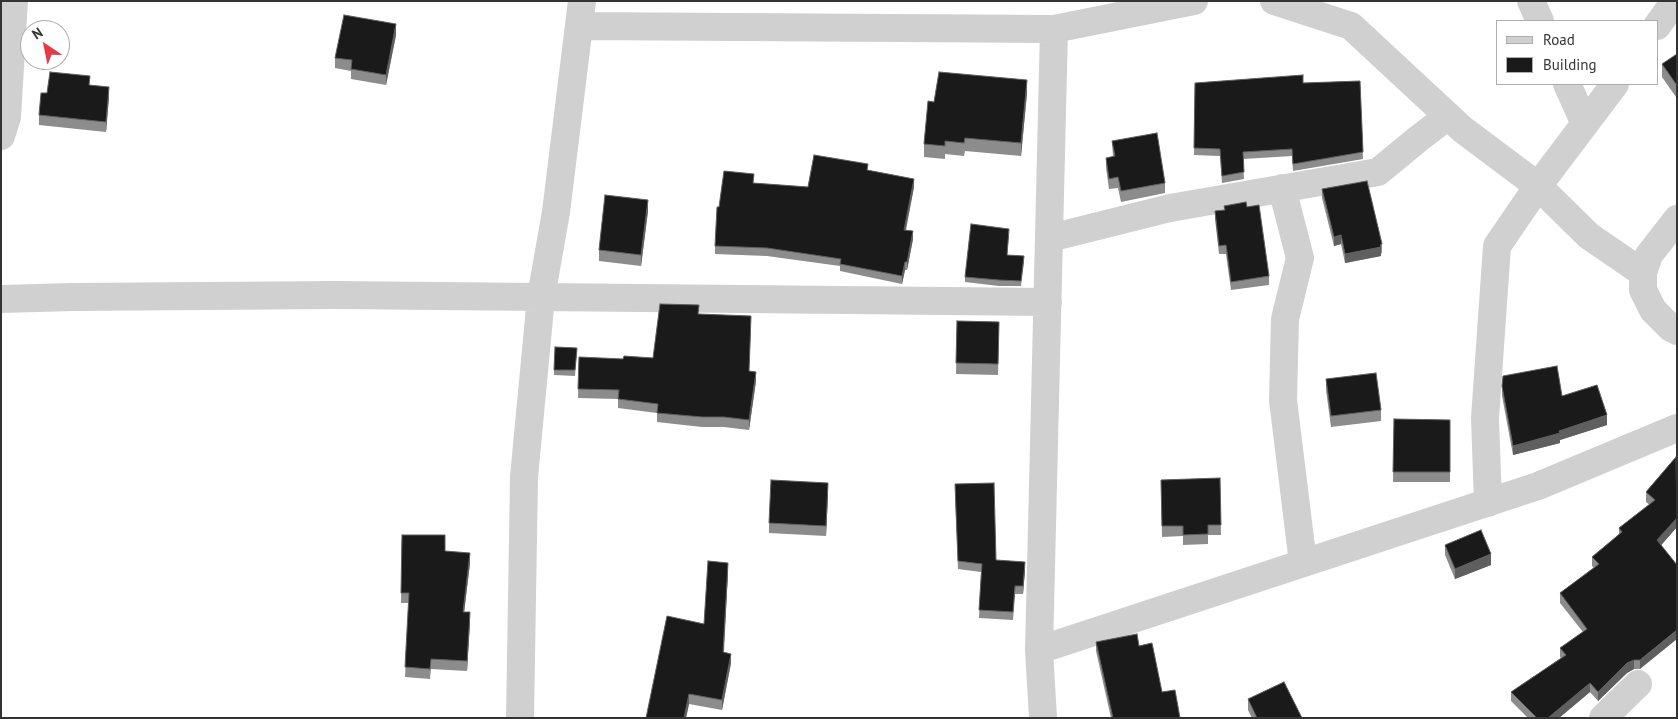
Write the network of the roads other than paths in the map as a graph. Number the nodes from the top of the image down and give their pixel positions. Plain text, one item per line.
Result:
1 (14, 1) edge
2 (1194, 1) edge
3 (1274, 1) edge
4 (1531, 1) edge
5 (1675, 1) edge
6 (580, 14) edge
7 (1540, 20) edge
8 (1658, 25) edge
9 (1054, 29) junction
10 (1567, 85) edge
11 (1614, 85) edge
12 (1448, 116) junction
13 (1585, 124) junction
14 (1, 136) edge
15 (1538, 186) junction
16 (1282, 188) junction
17 (1677, 219) edge
18 (1050, 238) junction
19 (1642, 273) junction
20 (541, 298) junction
21 (1, 299) edge
22 (1048, 302) junction
23 (1677, 331) edge
24 (1677, 428) edge
25 (1488, 502) junction
26 (1303, 563) junction
27 (1039, 650) junction
28 (1638, 684) dead end
29 (520, 718) edge
30 (1043, 718) edge
31 (1604, 718) edge

1 - 14 street
2 - 9 street
3 - 12 street
4 - 7 street
5 - 8 street
6 - 9 street
6 - 20 street
9 - 18 street
10 - 13 street
11 - 13 street
12 - 15 street
12 - 16 street
13 - 15 street
15 - 19 street
15 - 25 street
16 - 18 street
16 - 26 street
17 - 19 street
18 - 22 street
19 - 23 street
20 - 21 street
20 - 22 street
20 - 29 street
22 - 27 street
24 - 25 street
25 - 26 street
26 - 27 street
27 - 30 street
28 - 31 street

